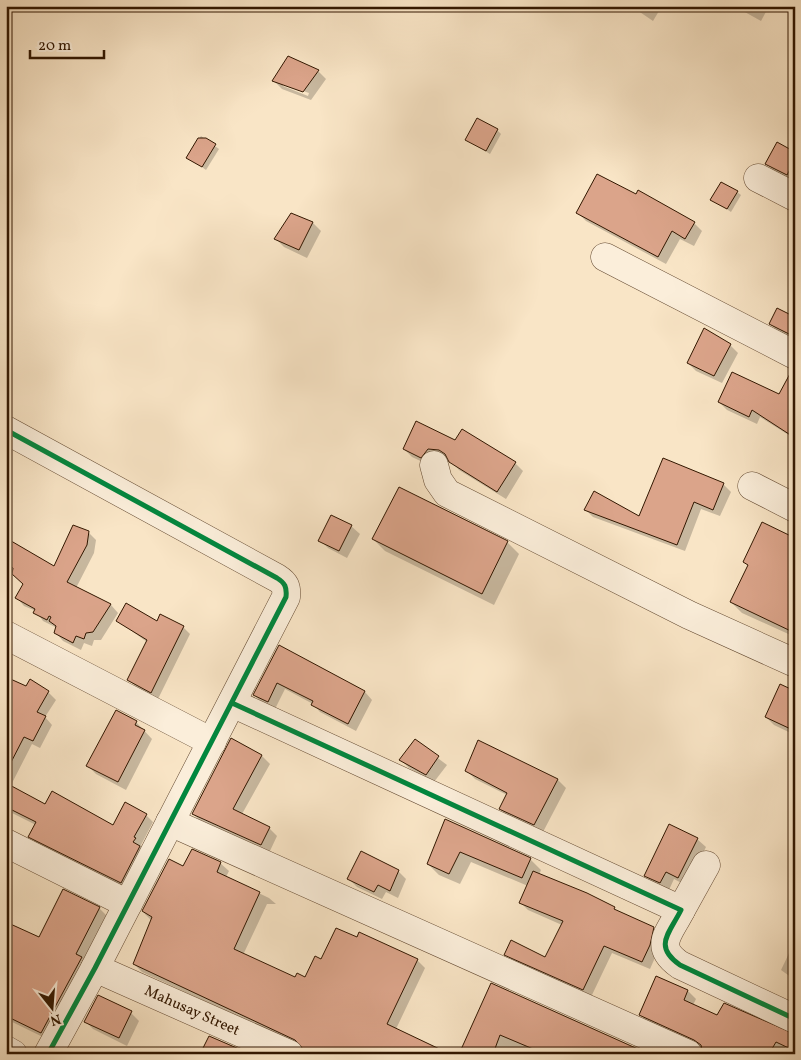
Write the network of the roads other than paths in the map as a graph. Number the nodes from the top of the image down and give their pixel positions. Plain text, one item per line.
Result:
1 (758, 178) dead end
2 (795, 197) edge
3 (604, 257) dead end
4 (795, 355) edge
5 (6, 430) edge
6 (434, 465) dead end
7 (752, 486) dead end
8 (795, 508) edge
9 (6, 635) edge
10 (795, 663) edge
11 (232, 703) junction
12 (212, 742) junction
13 (170, 822) junction
14 (6, 843) edge
15 (706, 865) dead end
16 (128, 904) junction
17 (681, 910) junction
18 (95, 968) junction
19 (795, 1019) edge
20 (6, 1050) edge
21 (13, 1054) edge
22 (48, 1054) edge
23 (288, 1054) edge
24 (688, 1054) edge

1 - 2 street
3 - 4 street
5 - 11 street
6 - 10 street
7 - 8 street
9 - 12 street
11 - 12 street
11 - 17 street
12 - 13 street
13 - 16 street
13 - 24 street
14 - 16 street
15 - 17 street
16 - 18 street
17 - 19 street
18 - 22 street
18 - 23 street, Mahusay Street
20 - 21 street

